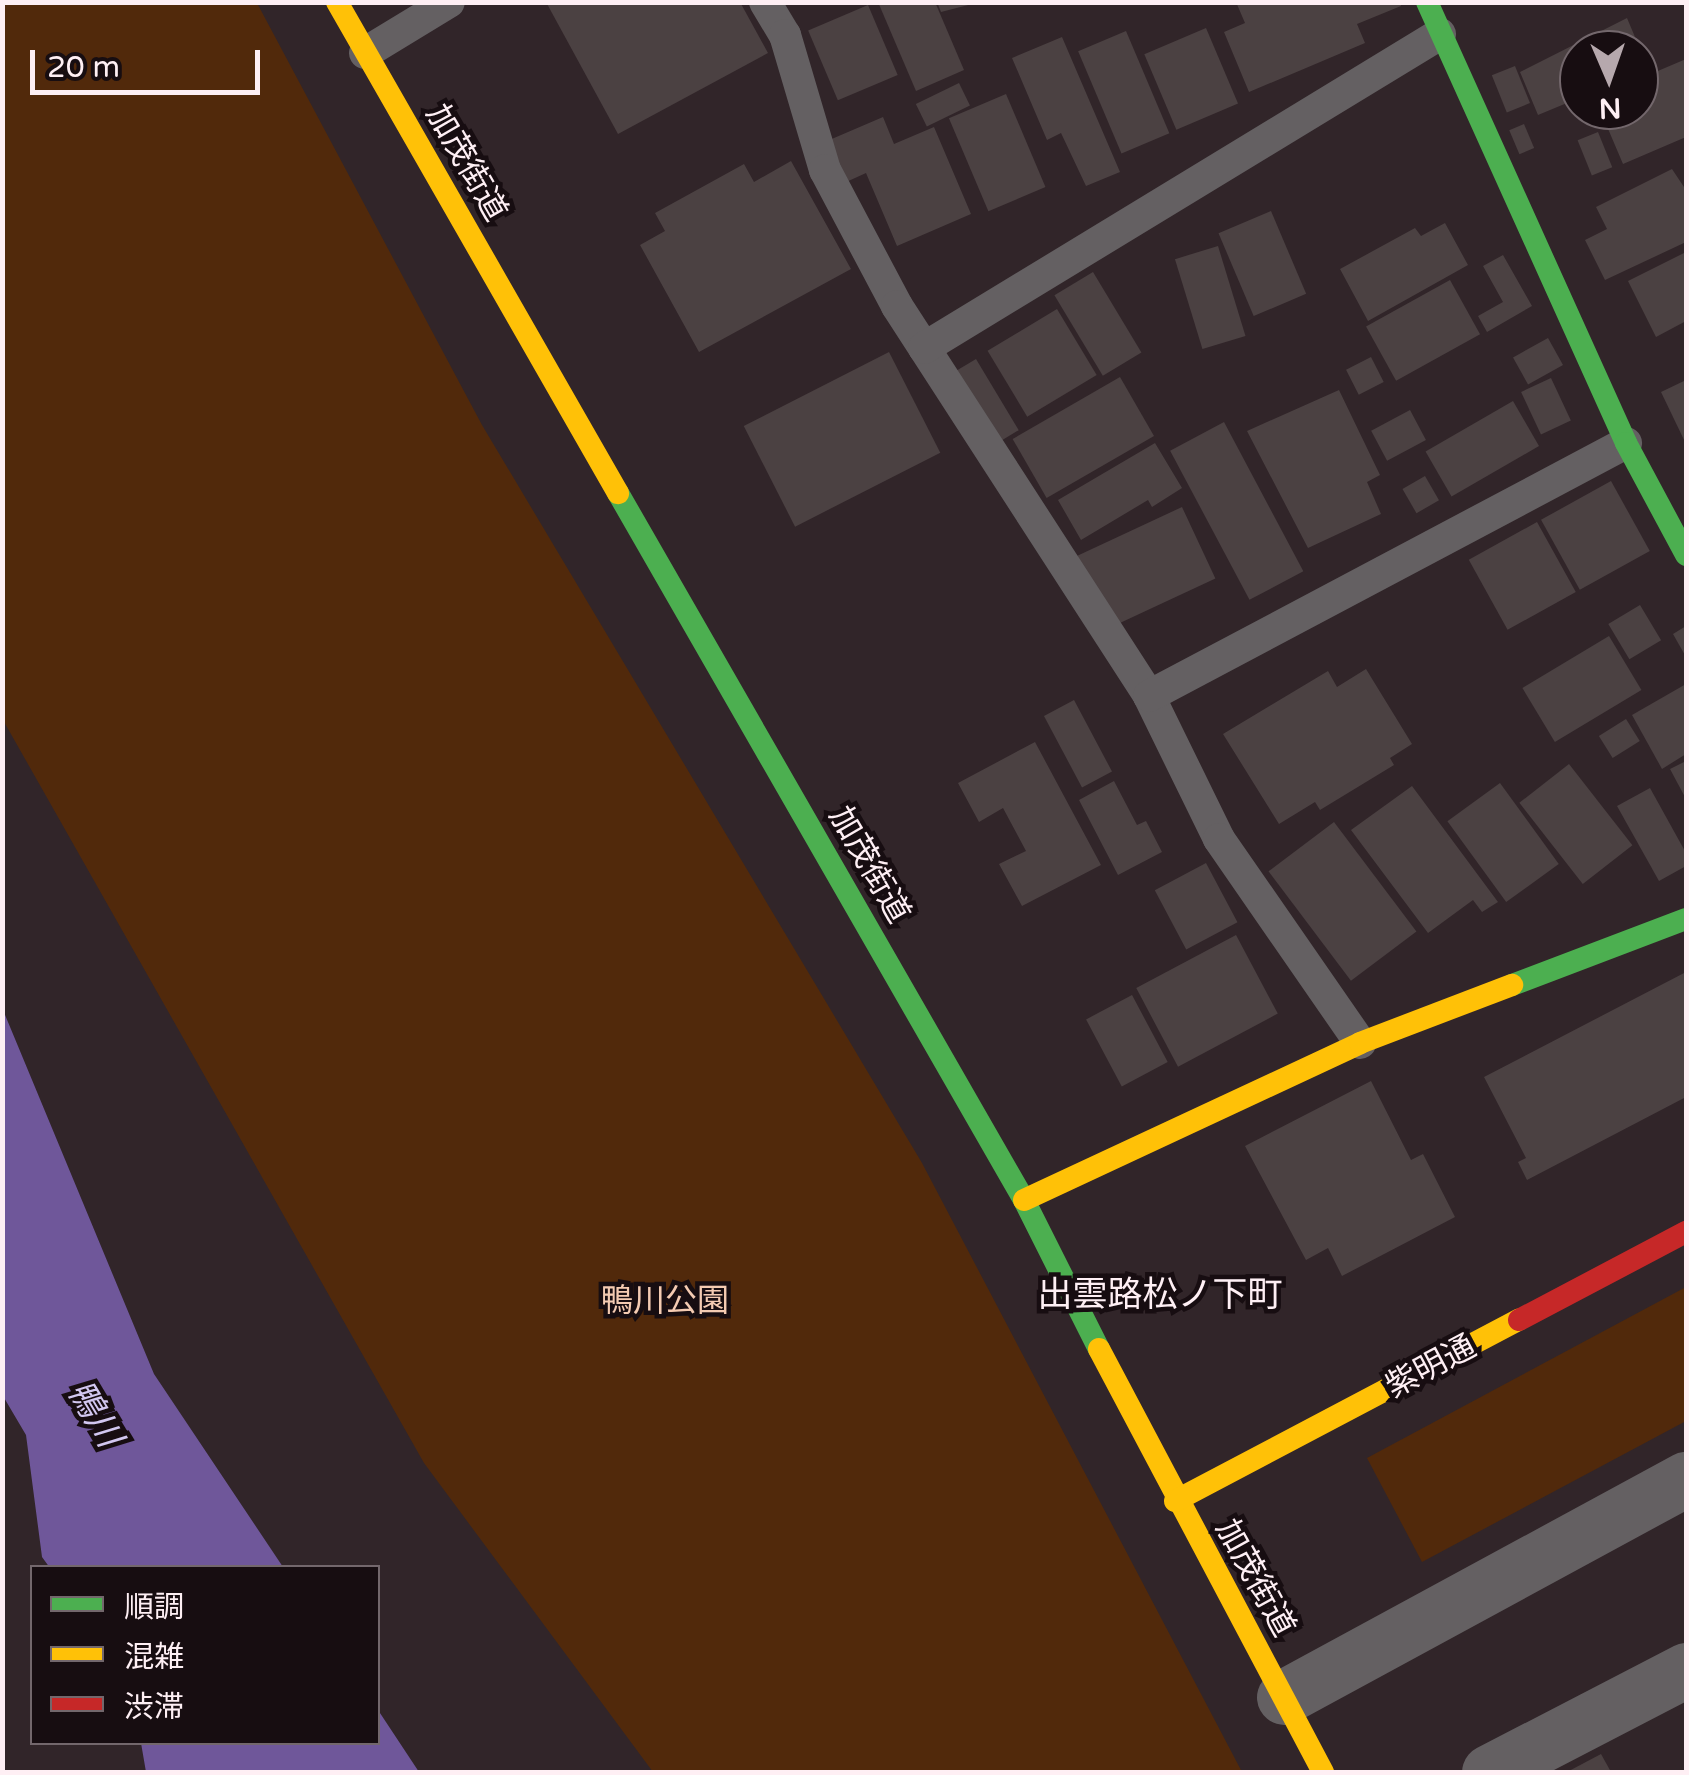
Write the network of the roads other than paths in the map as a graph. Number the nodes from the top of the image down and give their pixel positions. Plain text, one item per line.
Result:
1 (336, 2) edge
2 (448, 2) edge
3 (765, 2) edge
4 (1427, 2) edge
5 (1440, 34) junction
6 (365, 53) junction
7 (924, 348) junction
8 (1626, 444) junction
9 (1686, 555) edge
10 (1148, 696) junction
11 (1686, 919) edge
12 (1360, 1043) junction
13 (1024, 1200) junction
14 (1686, 1232) edge
15 (1686, 1480) edge
16 (1174, 1501) junction
17 (1686, 1670) edge
18 (1284, 1697) junction
19 (1322, 1772) edge
20 (1489, 1772) edge

1 - 6 street, 加茂街道
2 - 6 lane
3 - 7 lane
4 - 5 street
5 - 7 lane
5 - 8 street
6 - 13 street, 加茂街道
7 - 10 lane
8 - 9 street
8 - 10 lane
10 - 12 lane
11 - 12 street
12 - 13 street
13 - 16 street, 加茂街道
14 - 16 street, 紫明通
15 - 18 street
16 - 18 street, 加茂街道
17 - 20 street
18 - 19 street, 加茂街道

